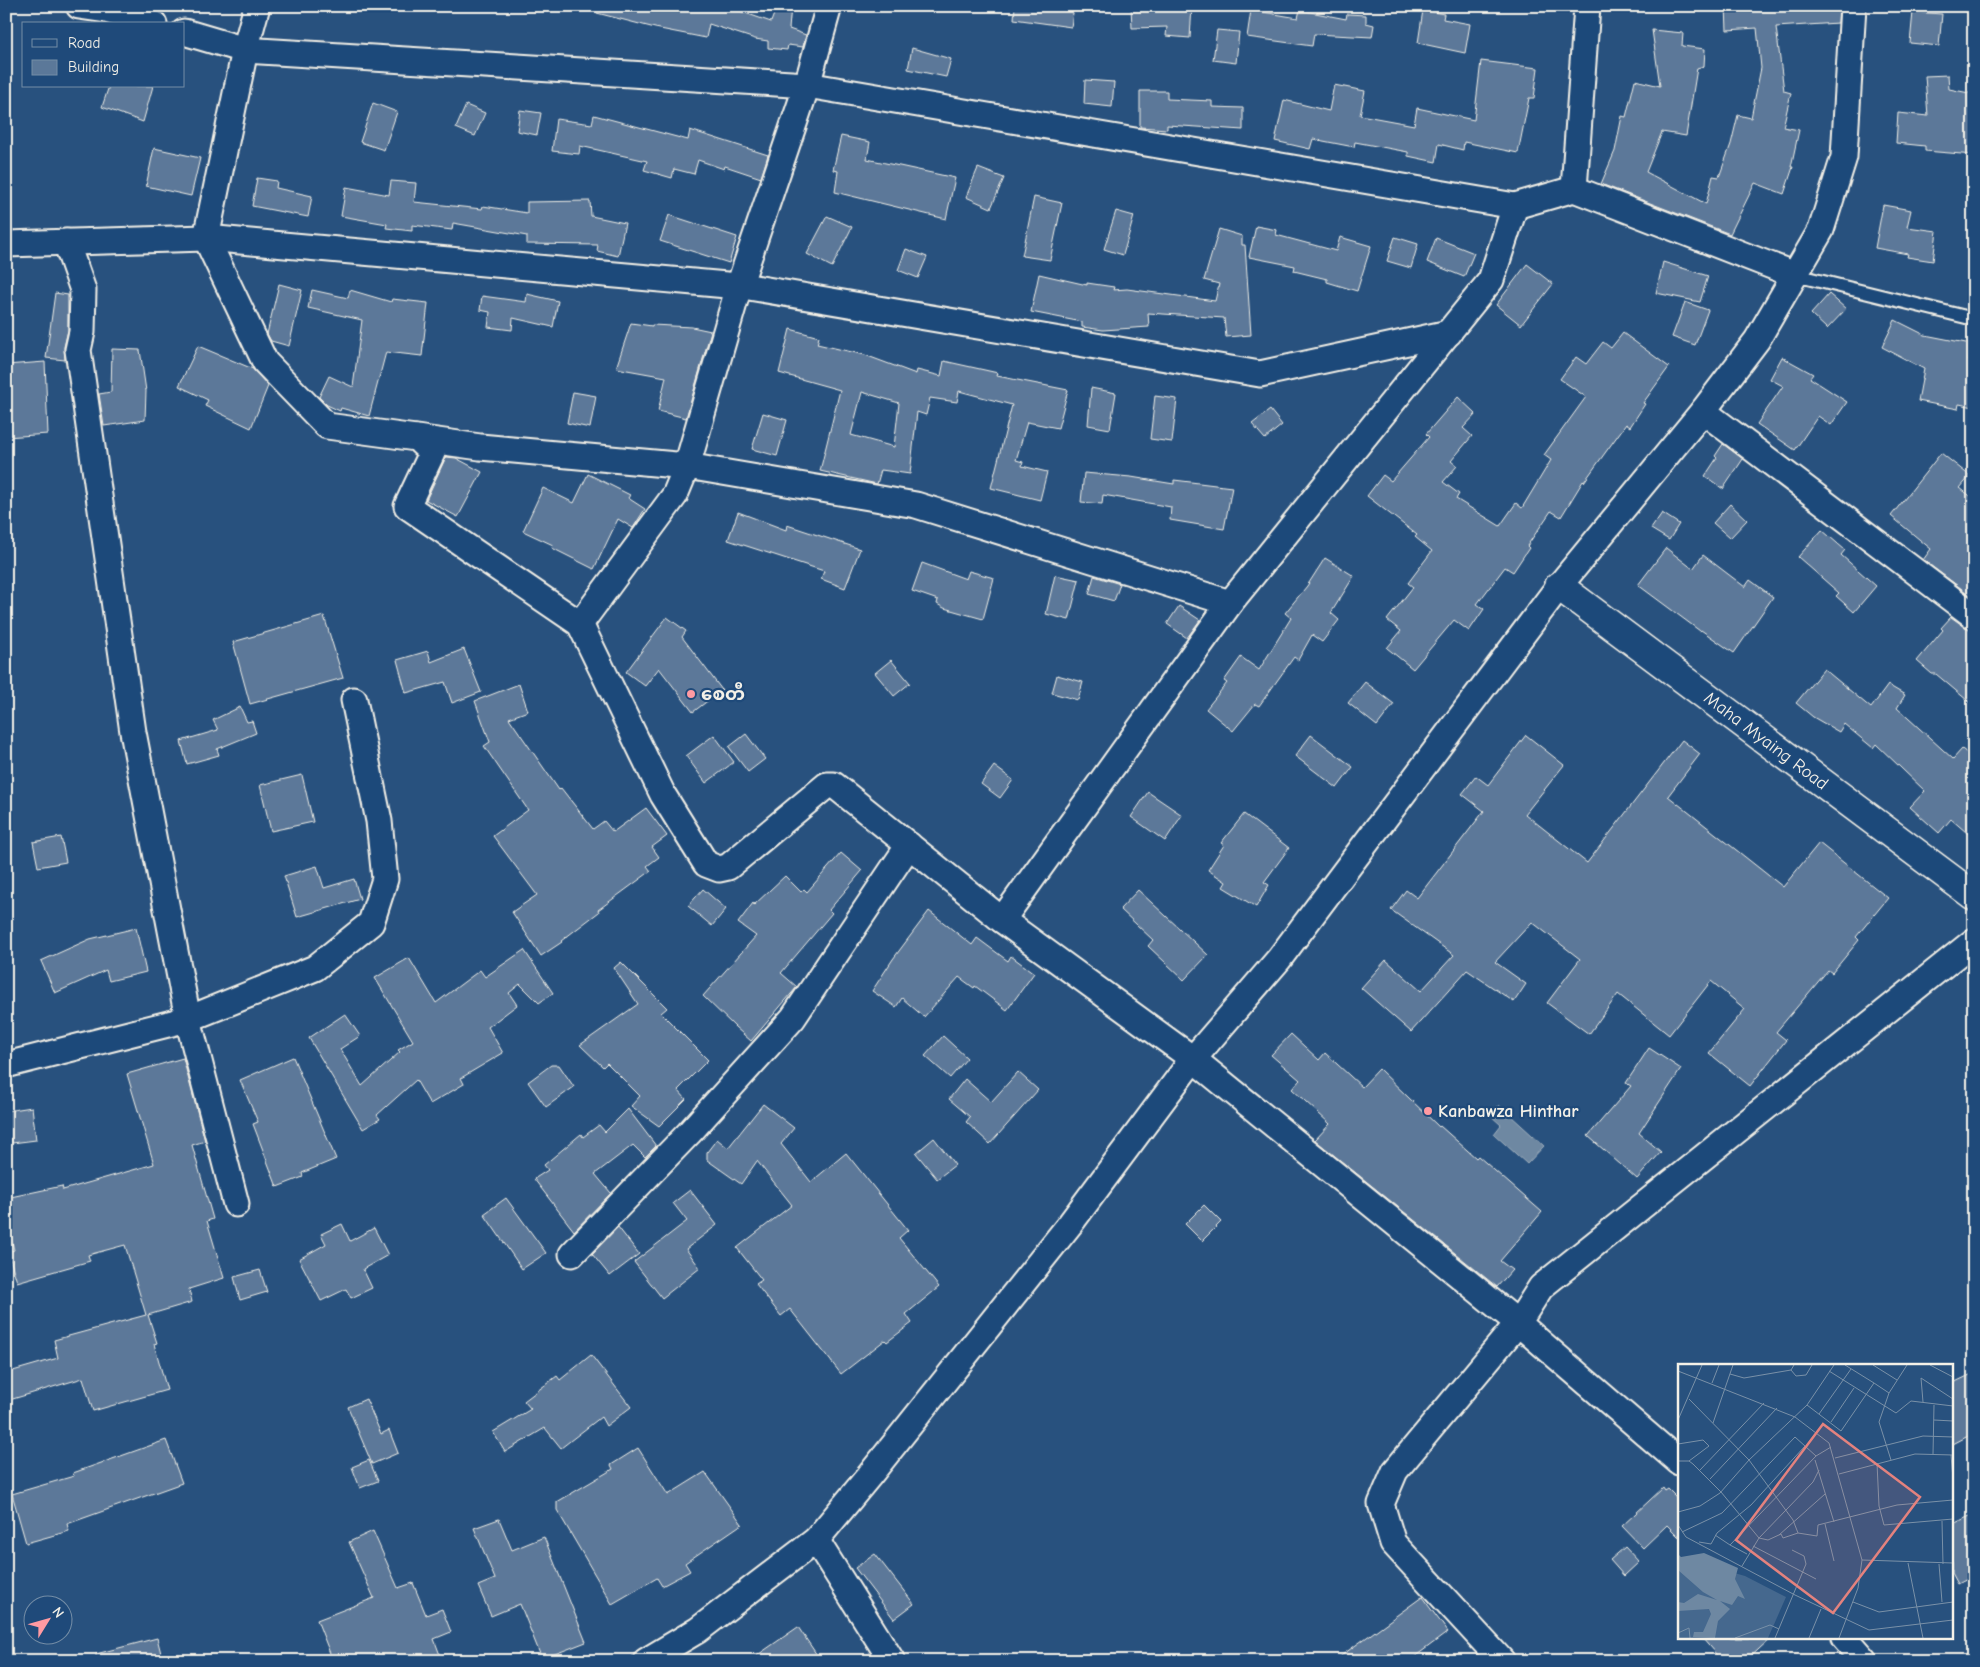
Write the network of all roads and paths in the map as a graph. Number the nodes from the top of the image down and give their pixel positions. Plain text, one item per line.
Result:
1 (79, 6) edge
2 (257, 6) edge
3 (830, 6) edge
4 (1587, 6) edge
5 (1853, 6) edge
6 (147, 22) edge
7 (185, 32) edge
8 (245, 50) junction
9 (807, 85) junction
10 (1574, 189) junction
11 (1515, 206) junction
12 (206, 238) junction
13 (66, 242) junction
14 (6, 244) edge
15 (1795, 275) junction
16 (739, 286) junction
17 (1974, 319) edge
18 (1448, 333) junction
19 (1703, 411) junction
20 (416, 438) junction
21 (687, 466) junction
22 (1559, 586) junction
23 (1230, 603) junction
24 (1974, 616) edge
25 (580, 624) junction
26 (354, 700) dead end
27 (909, 845) junction
28 (1974, 896) edge
29 (1002, 920) junction
30 (1974, 941) edge
31 (188, 1020) junction
32 (1193, 1059) junction
33 (6, 1065) edge
34 (236, 1204) dead end
35 (572, 1254) dead end
36 (1518, 1323) junction
37 (1678, 1461) edge
38 (816, 1540) junction
39 (1846, 1640) edge
40 (646, 1661) edge
41 (892, 1661) edge
42 (1502, 1661) edge
43 (1864, 1661) edge

1 - 6 street
2 - 8 street
3 - 9 street
4 - 10 street
5 - 15 street
7 - 8 street
8 - 9 street
8 - 12 street
9 - 11 street
9 - 16 street
10 - 11 street
10 - 15 street
11 - 18 street
12 - 13 street
12 - 16 street
12 - 20 street
13 - 14 street
13 - 31 street
15 - 17 lane
15 - 19 street
16 - 18 street
16 - 21 street
18 - 23 street
19 - 22 street
19 - 24 street
20 - 21 street
20 - 25 street
21 - 23 street
21 - 25 street
22 - 28 street, Maha Myaing Road
22 - 32 street
23 - 29 street
25 - 27 street
26 - 31 street
27 - 29 street
27 - 35 street
29 - 32 street
30 - 36 street
31 - 33 street
31 - 34 street
32 - 36 street
32 - 38 street
36 - 37 street
36 - 42 street
38 - 40 street
38 - 41 street
39 - 43 street

